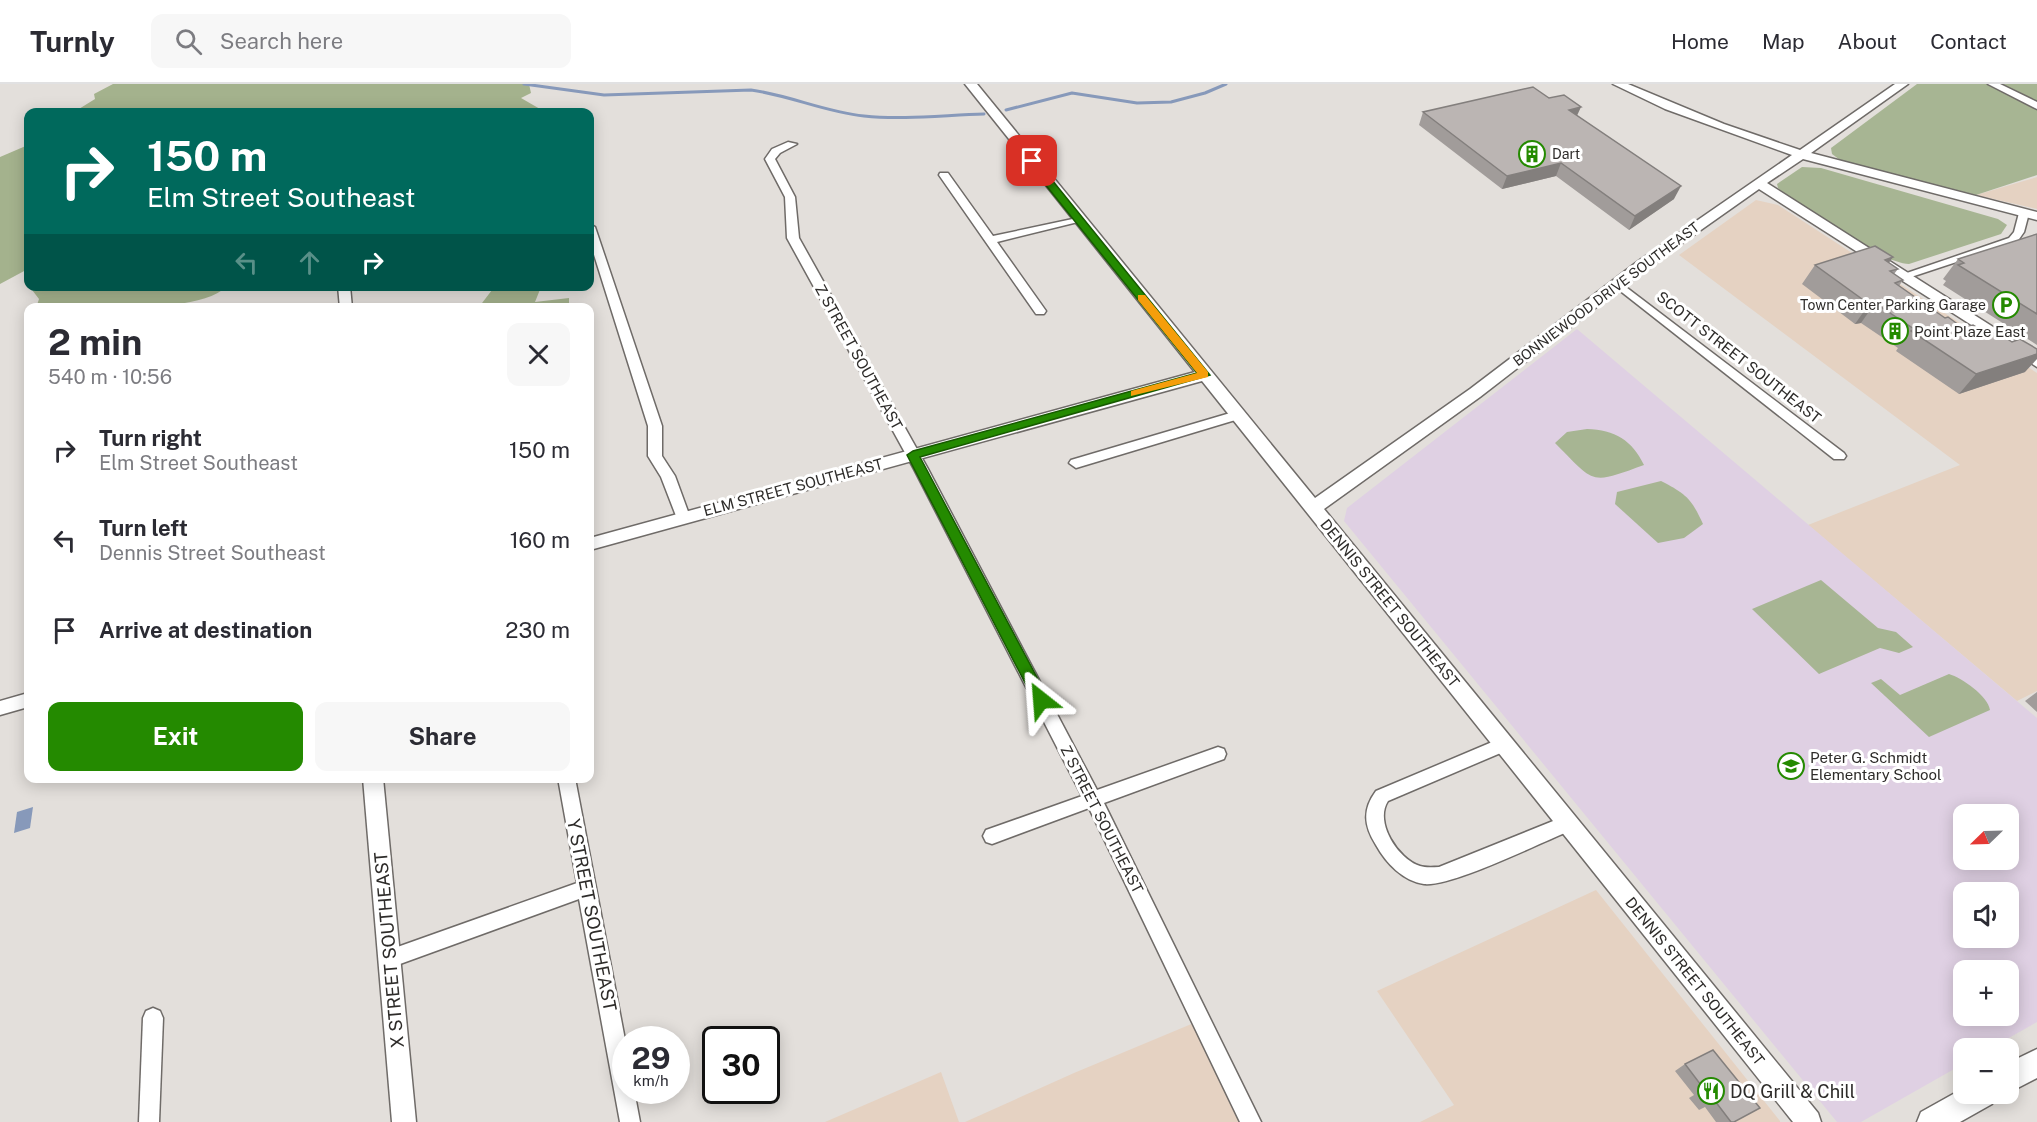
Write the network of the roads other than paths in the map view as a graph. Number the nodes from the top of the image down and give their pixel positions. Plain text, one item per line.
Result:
1 (971, 84) edge
2 (1619, 84) edge
3 (1902, 84) edge
4 (1993, 84) edge
5 (2037, 106) edge
6 (792, 144) dead end
7 (1799, 155) junction
8 (944, 175) dead end
9 (1758, 183) junction
10 (2031, 214) edge
11 (1078, 219) junction
12 (594, 239) edge
13 (989, 240) junction
14 (1904, 276) junction
15 (1618, 284) junction
16 (1040, 311) dead end
17 (2037, 362) edge
18 (1204, 375) junction
19 (1237, 415) junction
20 (913, 455) junction
21 (1839, 456) dead end
22 (1076, 463) dead end
23 (1313, 508) junction
24 (682, 517) junction
25 (594, 543) edge
26 (24, 701) edge
27 (0, 708) edge
28 (1504, 744) junction
29 (1218, 754) dead end
30 (373, 783) edge
31 (567, 783) edge
32 (1094, 801) junction
33 (1568, 823) junction
34 (992, 837) dead end
35 (587, 888) junction
36 (389, 959) junction
37 (153, 1018) dead end
38 (2037, 1063) edge
39 (2019, 1073) edge
40 (1964, 1104) edge
41 (149, 1122) edge
42 (404, 1122) edge
43 (630, 1122) edge
44 (1251, 1122) edge
45 (1809, 1122) edge
46 (1931, 1122) edge

1 - 11 street, DENNIS STREET SOUTHEAST
2 - 7 street
3 - 7 street, BONNIEWOOD DRIVE SOUTHEAST
4 - 5 street
6 - 20 street, Z STREET SOUTHEAST
7 - 9 street, BONNIEWOOD DRIVE SOUTHEAST
7 - 10 street
8 - 13 street
9 - 14 street
9 - 15 street, BONNIEWOOD DRIVE SOUTHEAST
10 - 14 street
11 - 13 street
11 - 18 street, DENNIS STREET SOUTHEAST
12 - 24 street
13 - 16 street
14 - 17 street
15 - 21 street, SCOTT STREET SOUTHEAST
15 - 23 street, BONNIEWOOD DRIVE SOUTHEAST
18 - 19 street, DENNIS STREET SOUTHEAST
18 - 20 street, ELM STREET SOUTHEAST
19 - 22 street
19 - 23 street, DENNIS STREET SOUTHEAST
20 - 24 street, ELM STREET SOUTHEAST
20 - 32 street, Z STREET SOUTHEAST
23 - 28 street, DENNIS STREET SOUTHEAST
24 - 25 street, ELM STREET SOUTHEAST
26 - 27 street
28 - 33 street, DENNIS STREET SOUTHEAST
28 - 33 street
29 - 32 street
30 - 36 street, X STREET SOUTHEAST
31 - 35 street, Y STREET SOUTHEAST
32 - 34 street
32 - 44 street, Z STREET SOUTHEAST
33 - 45 street, DENNIS STREET SOUTHEAST
35 - 36 street
35 - 43 street, Y STREET SOUTHEAST
36 - 42 street, X STREET SOUTHEAST
37 - 41 street
38 - 39 main road
40 - 46 main road

